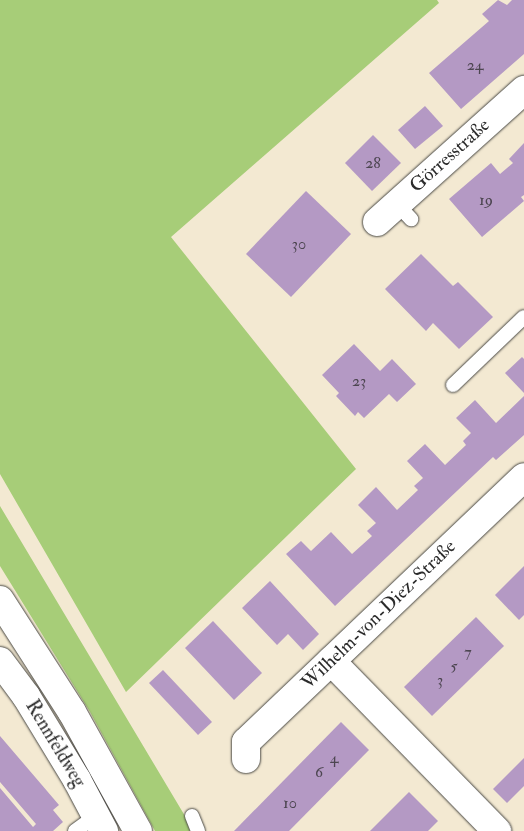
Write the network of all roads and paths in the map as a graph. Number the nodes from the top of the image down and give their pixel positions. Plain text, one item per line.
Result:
1 (524, 90) edge
2 (376, 222) dead end
3 (524, 317) edge
4 (452, 385) dead end
5 (524, 477) edge
6 (0, 600) edge
7 (0, 661) edge
8 (331, 661) junction
9 (246, 759) dead end
10 (192, 816) dead end
11 (92, 826) edge
12 (138, 831) edge
13 (198, 831) edge
14 (497, 831) edge

1 - 2 street, Görresstraße
3 - 4 lane
5 - 8 street, Wilhelm-von-Diez-Straße
6 - 12 street
7 - 11 street, Rennfeldweg
8 - 9 street, Wilhelm-von-Diez-Straße
8 - 14 street
10 - 13 lane

